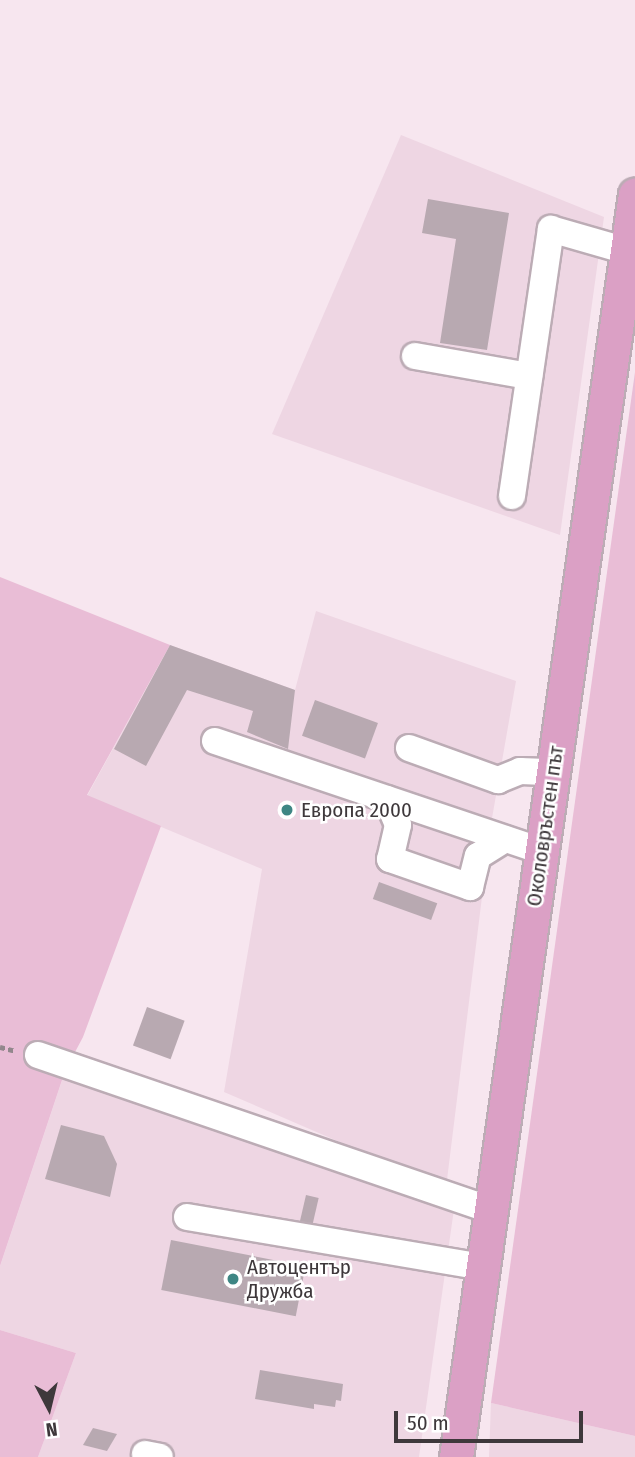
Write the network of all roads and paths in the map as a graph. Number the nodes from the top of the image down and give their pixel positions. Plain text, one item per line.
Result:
1 (635, 195) edge
2 (627, 251) junction
3 (415, 356) dead end
4 (529, 376) junction
5 (512, 496) dead end
6 (215, 741) dead end
7 (409, 748) dead end
8 (552, 772) junction
9 (387, 799) junction
10 (505, 839) junction
11 (541, 851) junction
12 (38, 1055) dead end
13 (491, 1210) junction
14 (187, 1217) dead end
15 (483, 1267) junction
16 (456, 1457) edge

1 - 2 main road, Околовръстен път
2 - 4 lane
2 - 8 main road, Околовръстен път
3 - 4 lane
4 - 5 lane
6 - 9 lane
7 - 8 lane
8 - 11 main road, Околовръстен път
9 - 10 lane
9 - 10 lane
10 - 11 lane
11 - 13 main road, Околовръстен път
12 - 13 lane
13 - 15 main road, Околовръстен път
14 - 15 lane
15 - 16 main road, Околовръстен път

